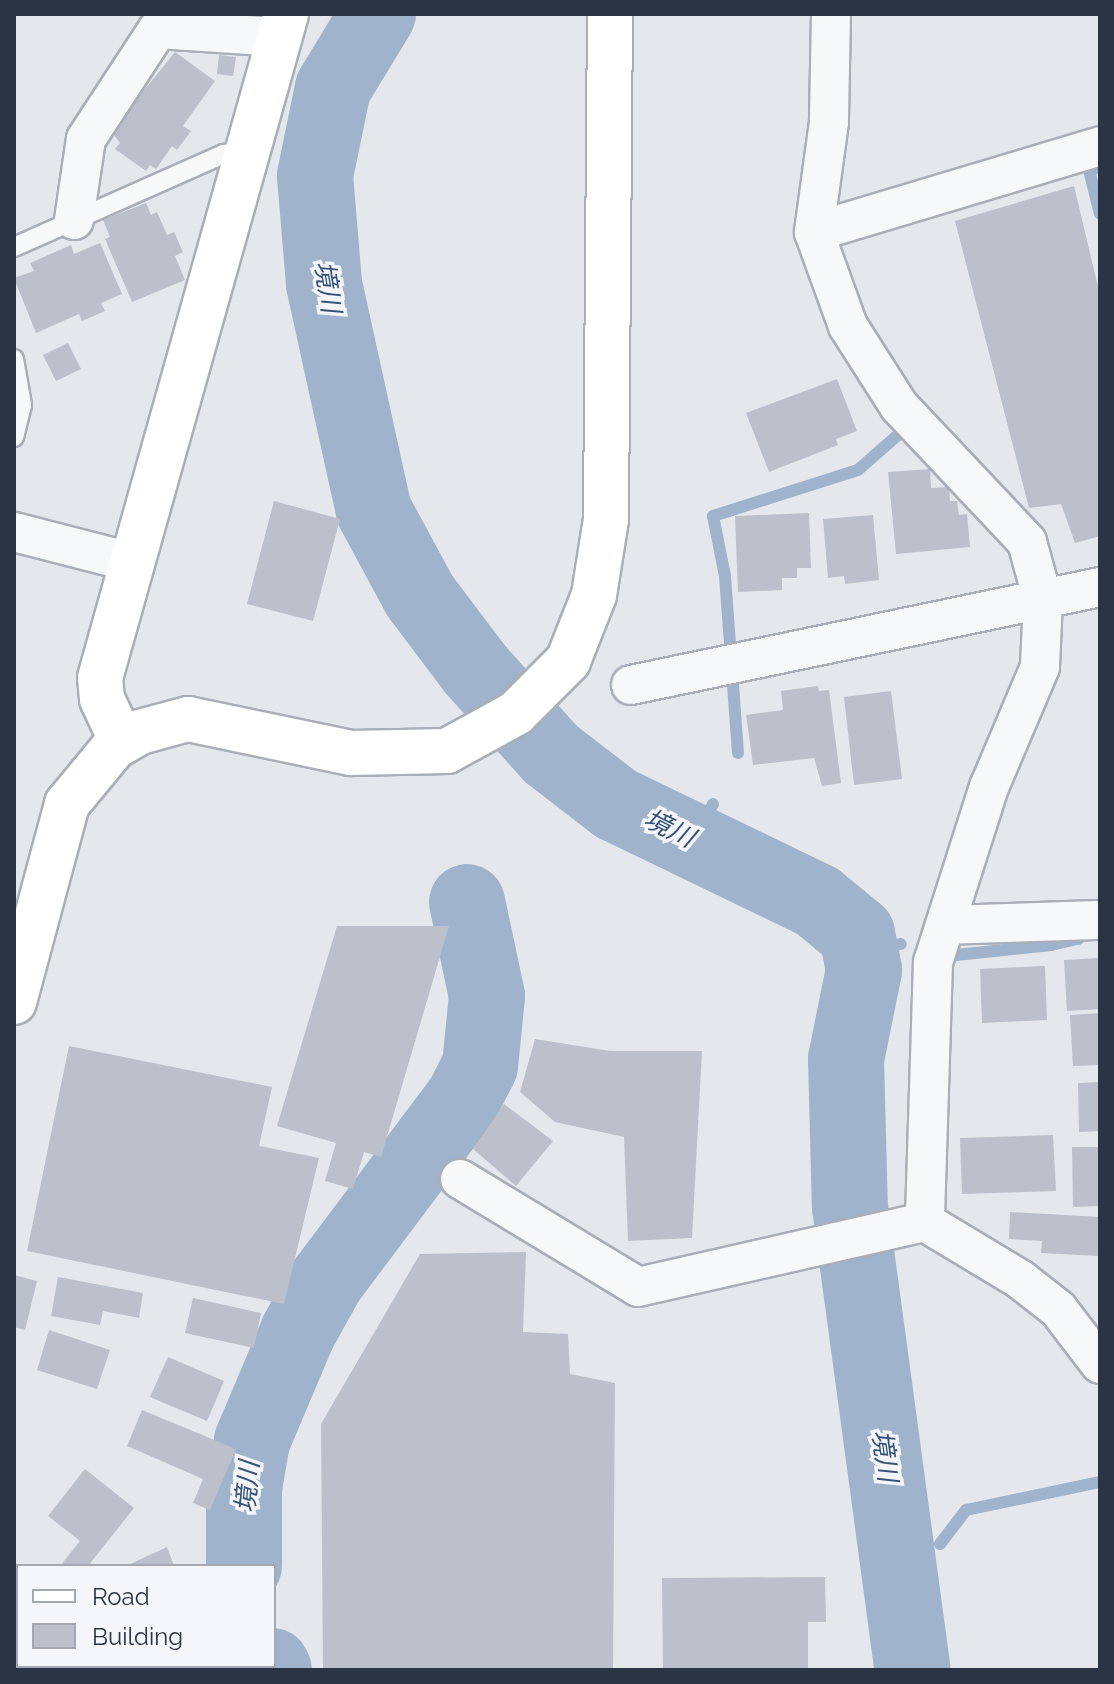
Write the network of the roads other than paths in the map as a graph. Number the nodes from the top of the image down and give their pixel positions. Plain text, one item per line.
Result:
1 (610, 14) edge
2 (831, 14) edge
3 (283, 26) edge
4 (1100, 146) edge
5 (247, 151) junction
6 (74, 220) junction
7 (814, 232) junction
8 (14, 247) edge
9 (14, 359) edge
10 (14, 437) edge
11 (14, 532) edge
12 (131, 562) junction
13 (1100, 587) edge
14 (1043, 600) junction
15 (631, 685) dead end
16 (122, 742) junction
17 (1100, 920) edge
18 (946, 925) junction
19 (14, 1002) edge
20 (460, 1179) dead end
21 (915, 1224) junction
22 (1100, 1364) edge

1 - 16 street
2 - 7 street
3 - 5 street
3 - 6 street
4 - 7 street
5 - 6 lane
5 - 12 street
6 - 8 lane
7 - 14 street
9 - 10 lane
11 - 12 street
12 - 16 street
13 - 14 street
14 - 15 street
14 - 18 street
16 - 19 street
17 - 18 street
18 - 21 street
20 - 21 street
21 - 22 street

